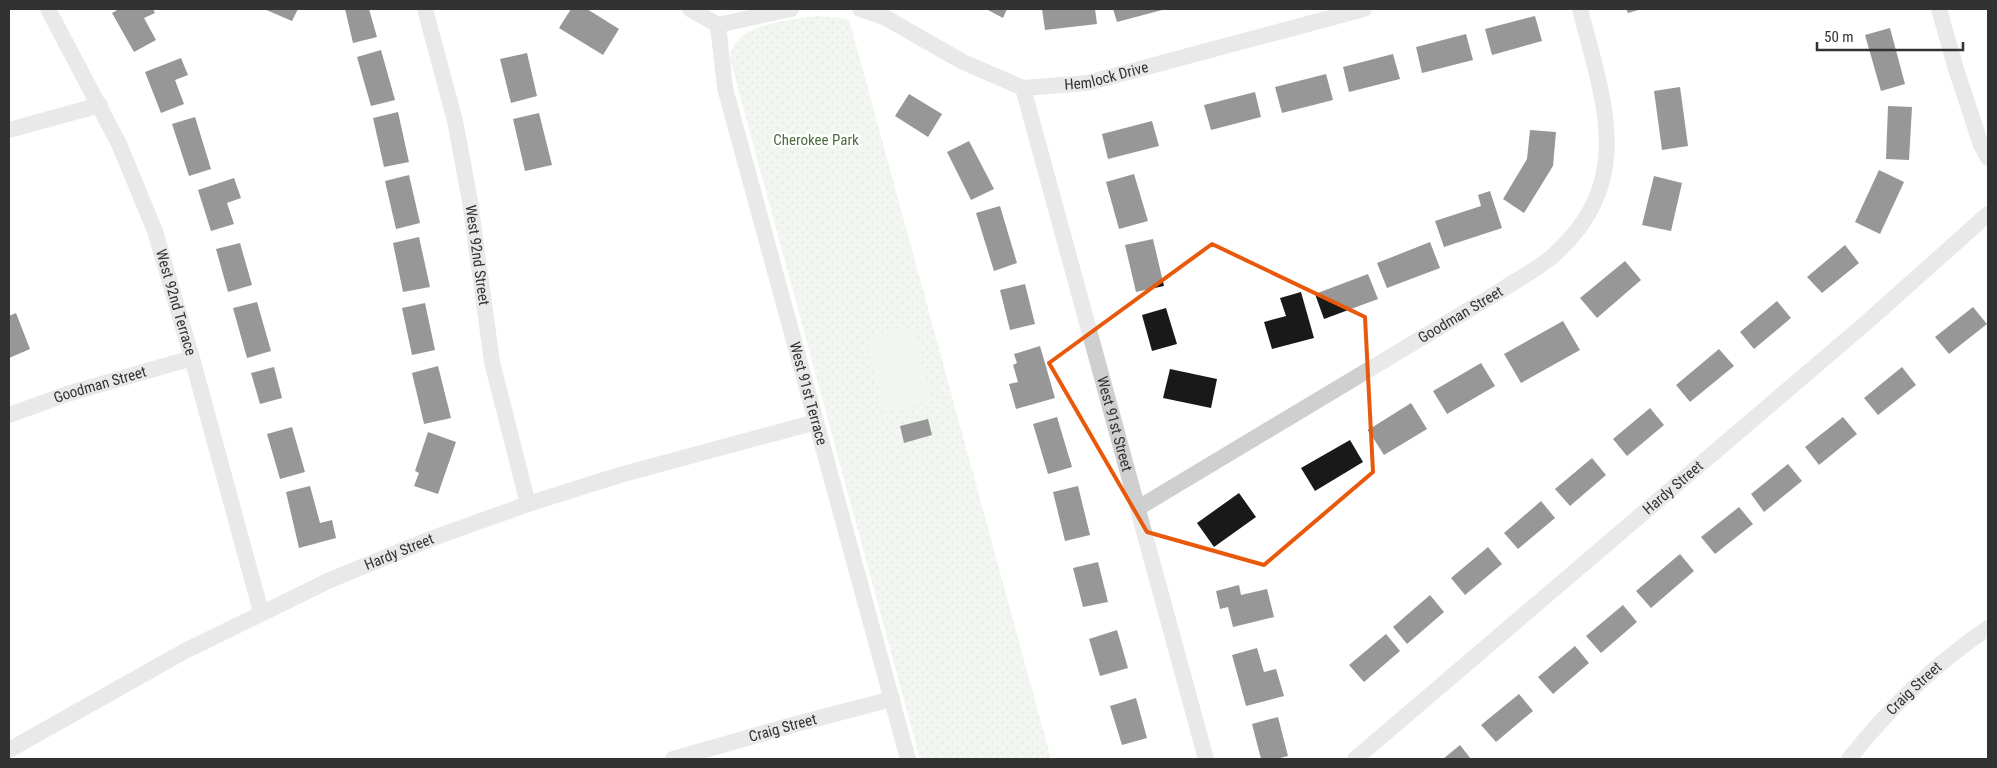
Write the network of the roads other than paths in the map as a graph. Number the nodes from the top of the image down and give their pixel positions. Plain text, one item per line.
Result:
1 (48, 9) edge
2 (426, 9) edge
3 (690, 9) edge
4 (791, 9) edge
5 (860, 9) edge
6 (1364, 9) edge
7 (1580, 9) edge
8 (1940, 9) edge
9 (718, 25) junction
10 (1023, 88) junction
11 (100, 105) junction
12 (9, 130) edge
13 (1988, 158) edge
14 (1988, 214) edge
15 (192, 358) junction
16 (9, 415) edge
17 (816, 422) junction
18 (528, 504) junction
19 (1138, 508) junction
20 (261, 612) junction
21 (1988, 628) edge
22 (892, 699) junction
23 (9, 750) edge
24 (673, 759) edge
25 (908, 759) edge
26 (1206, 759) edge
27 (1355, 759) edge
28 (1849, 759) edge

1 - 11 street, West 92nd Terrace
2 - 18 street, West 92nd Street
3 - 9 street
4 - 9 street
5 - 10 street, Hemlock Drive
6 - 10 street, Hemlock Drive
7 - 19 street, Goodman Street
8 - 13 street
9 - 17 street, West 91st Terrace
10 - 19 street, West 91st Street
11 - 12 street
11 - 15 street, West 92nd Terrace
14 - 27 street, Hardy Street
15 - 16 street, Goodman Street
15 - 20 street, West 92nd Terrace
17 - 18 street, Hardy Street
17 - 22 street, West 91st Terrace
18 - 20 street, Hardy Street
19 - 26 street, West 91st Street
20 - 23 street, Hardy Street
21 - 28 street, Craig Street
22 - 24 street, Craig Street
22 - 25 street, West 91st Terrace

